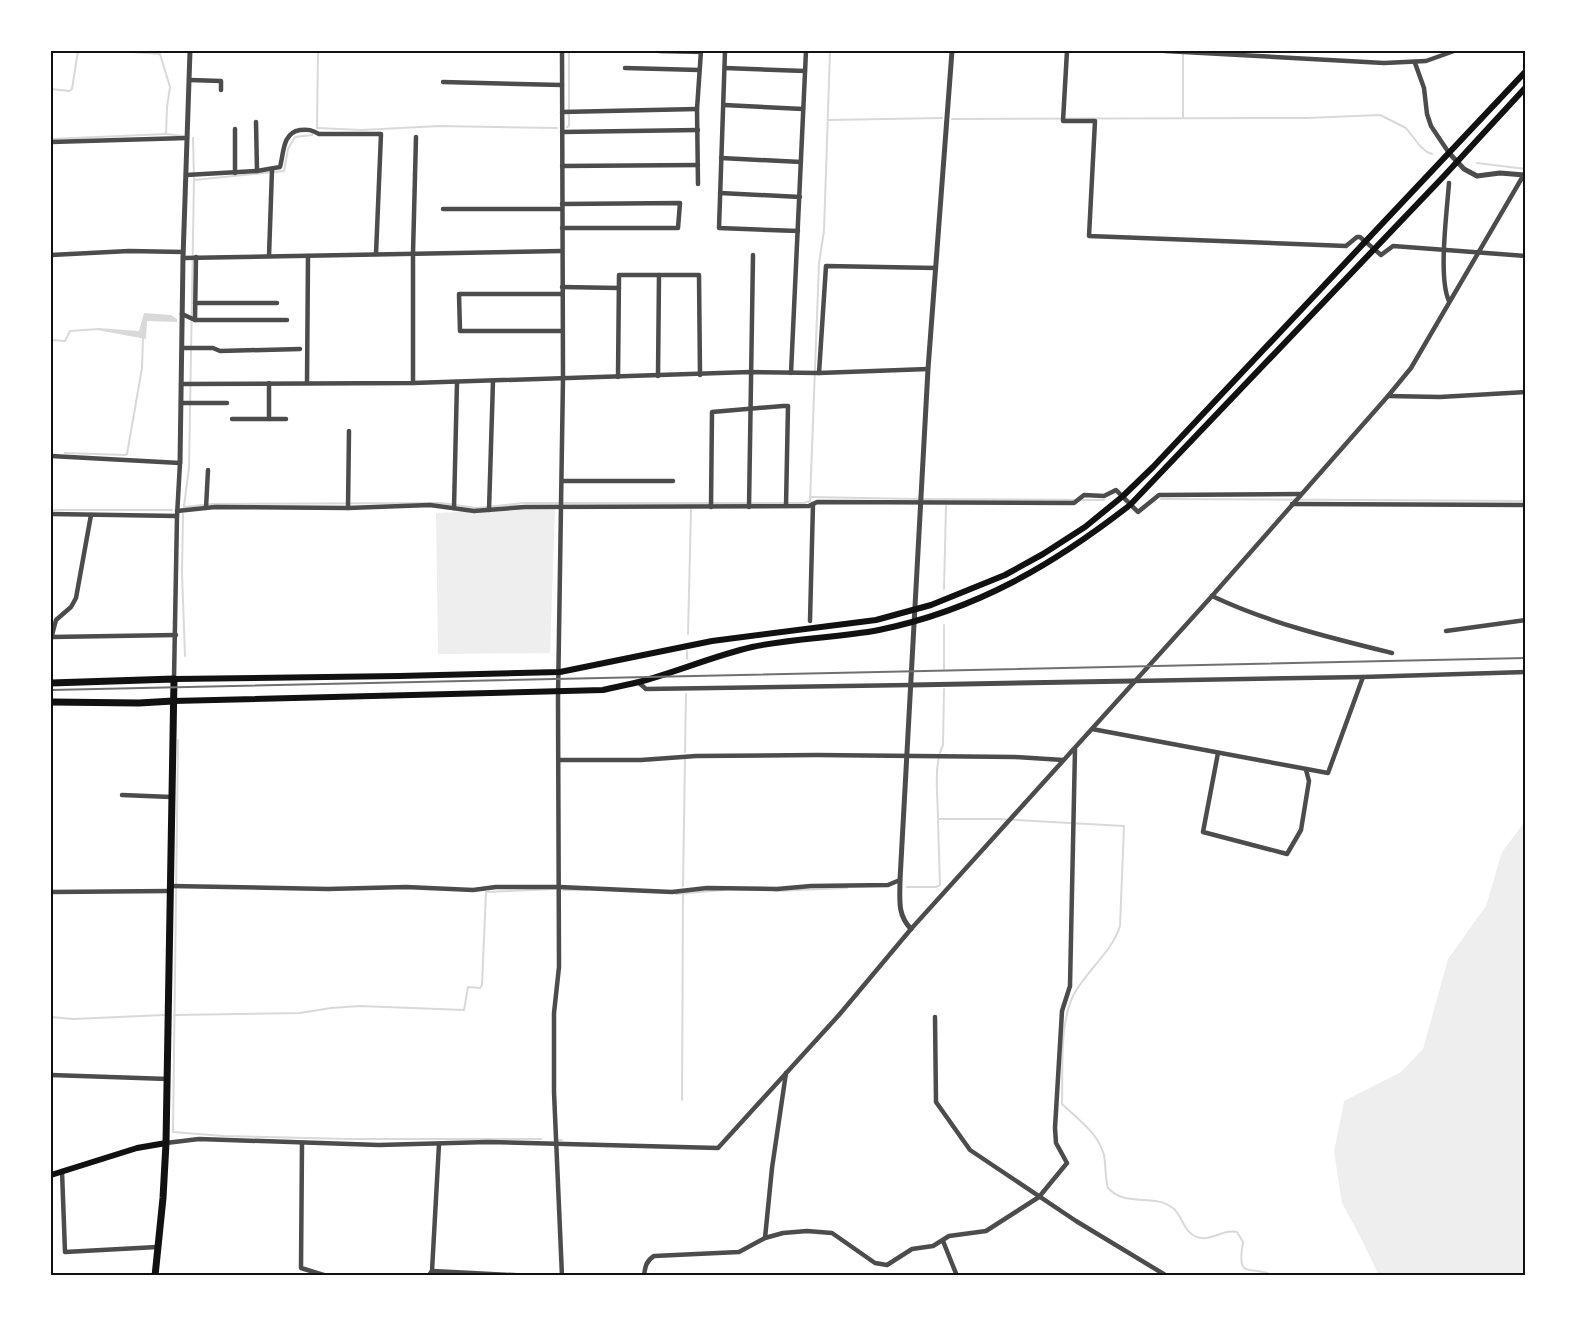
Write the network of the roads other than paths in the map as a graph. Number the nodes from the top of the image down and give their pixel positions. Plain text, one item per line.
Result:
1 (190, 51) edge
2 (562, 51) edge
3 (659, 51) edge
4 (700, 51) edge
5 (725, 51) edge
6 (806, 51) edge
7 (952, 51) edge
8 (1067, 51) edge
9 (1166, 51) edge
10 (1454, 51) edge
11 (1186, 52) edge
12 (1415, 63) junction
13 (625, 68) dead end
14 (725, 68) junction
15 (699, 70) junction
16 (805, 71) junction
17 (1526, 71) edge
18 (190, 80) junction
19 (443, 82) dead end
20 (562, 85) junction
21 (1526, 87) edge
22 (221, 90) dead end
23 (723, 105) junction
24 (697, 109) junction
25 (803, 109) junction
26 (567, 112) junction
27 (256, 122) dead end
28 (235, 129) dead end
29 (698, 130) junction
30 (562, 132) junction
31 (416, 137) dead end
32 (188, 138) junction
33 (51, 142) edge
34 (1449, 153) junction
35 (722, 158) junction
36 (1457, 161) junction
37 (801, 162) junction
38 (698, 165) junction
39 (562, 166) junction
40 (257, 171) junction
41 (272, 172) junction
42 (1525, 172) edge
43 (236, 173) junction
44 (192, 175) junction
45 (699, 183) dead end
46 (1449, 183) dead end
47 (720, 193) junction
48 (800, 197) junction
49 (562, 207) junction
50 (443, 209) dead end
51 (562, 228) junction
52 (798, 231) junction
53 (1365, 241) junction
54 (1373, 249) junction
55 (562, 251) junction
56 (1444, 251) junction
57 (1478, 252) junction
58 (413, 253) junction
59 (376, 254) junction
60 (51, 255) edge
61 (753, 255) dead end
62 (189, 256) junction
63 (270, 256) junction
64 (308, 256) junction
65 (1526, 256) edge
66 (936, 268) junction
67 (659, 275) junction
68 (562, 287) junction
69 (619, 288) junction
70 (562, 294) junction
71 (1449, 301) junction
72 (195, 303) junction
73 (277, 303) dead end
74 (182, 314) junction
75 (192, 319) junction
76 (286, 320) dead end
77 (562, 331) junction
78 (188, 348) junction
79 (300, 349) dead end
80 (928, 369) junction
81 (750, 372) junction
82 (792, 373) junction
83 (816, 373) junction
84 (700, 375) junction
85 (658, 376) junction
86 (618, 377) junction
87 (563, 378) junction
88 (493, 381) junction
89 (457, 382) junction
90 (269, 383) junction
91 (307, 383) junction
92 (413, 383) junction
93 (181, 384) junction
94 (1526, 392) edge
95 (1388, 396) junction
96 (181, 403) junction
97 (227, 403) dead end
98 (750, 408) junction
99 (232, 419) dead end
100 (269, 419) junction
101 (286, 419) dead end
102 (350, 431) dead end
103 (51, 456) edge
104 (180, 463) junction
105 (208, 470) dead end
106 (562, 481) junction
107 (673, 481) dead end
108 (1123, 496) junction
109 (920, 500) junction
110 (1296, 500) junction
111 (711, 504) junction
112 (749, 504) junction
113 (786, 504) junction
114 (813, 504) junction
115 (348, 505) junction
116 (562, 505) junction
117 (1526, 505) edge
118 (206, 506) junction
119 (454, 506) junction
120 (1130, 506) junction
121 (490, 508) junction
122 (51, 514) edge
123 (91, 514) junction
124 (177, 514) junction
125 (1212, 596) junction
126 (915, 610) junction
127 (915, 620) junction
128 (1526, 620) edge
129 (810, 621) dead end
130 (1446, 631) dead end
131 (176, 635) junction
132 (51, 637) edge
133 (1392, 653) dead end
134 (560, 672) junction
135 (1526, 672) edge
136 (1363, 677) junction
137 (174, 679) junction
138 (1133, 681) junction
139 (51, 682) edge
140 (638, 682) junction
141 (911, 685) junction
142 (559, 692) junction
143 (173, 701) junction
144 (51, 702) edge
145 (1092, 729) junction
146 (1075, 748) junction
147 (1218, 753) junction
148 (906, 756) junction
149 (559, 760) junction
150 (1064, 760) junction
151 (1306, 770) junction
152 (122, 795) dead end
153 (171, 797) junction
154 (900, 880) junction
155 (174, 887) junction
156 (559, 887) junction
157 (51, 892) edge
158 (911, 929) junction
159 (935, 1017) dead end
160 (786, 1073) junction
161 (51, 1075) edge
162 (168, 1079) junction
163 (166, 1143) junction
164 (302, 1143) junction
165 (439, 1144) junction
166 (557, 1145) junction
167 (62, 1171) junction
168 (51, 1174) edge
169 (1039, 1197) junction
170 (765, 1238) junction
171 (943, 1241) junction
172 (158, 1247) junction
173 (432, 1271) junction
174 (155, 1276) edge
175 (327, 1276) edge
176 (408, 1276) edge
177 (532, 1276) edge
178 (562, 1276) edge
179 (644, 1276) edge
180 (957, 1276) edge
181 (1167, 1276) edge

1 - 18 street
2 - 20 street
3 - 4 street
4 - 15 street
5 - 14 street
6 - 16 street
7 - 66 street
8 - 53 street
9 - 11 street
10 - 12 street
11 - 12 street
12 - 34 street
13 - 15 street
14 - 16 street
14 - 23 street
15 - 24 street
16 - 25 street
17 - 34 main road
18 - 22 street
18 - 32 street
19 - 20 street
20 - 26 street
21 - 36 main road
23 - 25 street
23 - 35 street
24 - 26 street
24 - 29 street
25 - 37 street
26 - 30 street
27 - 40 street
28 - 43 street
29 - 30 street
29 - 38 street
30 - 39 street
31 - 58 street
32 - 33 street
32 - 44 street
34 - 36 street
34 - 53 main road
35 - 37 street
35 - 47 street
36 - 42 street
36 - 54 main road
37 - 48 street
38 - 39 street
38 - 45 street
39 - 49 street
40 - 41 street
40 - 43 street
41 - 59 street
41 - 63 street
42 - 57 street
43 - 44 street
44 - 62 street
46 - 56 street
47 - 48 street
47 - 52 street
48 - 52 street
49 - 50 street
49 - 51 street
49 - 51 street
51 - 55 street
52 - 82 street
53 - 54 street
53 - 108 main road
54 - 56 street
54 - 120 main road
55 - 58 street
55 - 68 street
56 - 57 street
56 - 71 street
57 - 65 street
57 - 71 street
58 - 59 street
58 - 92 street
59 - 64 street
60 - 62 street
61 - 81 street
62 - 63 street
62 - 72 street
62 - 74 street
63 - 64 street
64 - 91 street
66 - 80 street
66 - 83 street
67 - 69 street
67 - 84 street
67 - 85 street
68 - 69 street
68 - 70 street
69 - 86 street
70 - 77 street
70 - 77 street
71 - 95 street
72 - 73 street
72 - 75 street
74 - 75 street
74 - 78 street
75 - 76 street
77 - 87 street
78 - 79 street
78 - 93 street
80 - 83 street
80 - 109 street
81 - 82 street
81 - 84 street
81 - 98 street
82 - 83 street
84 - 85 street
85 - 86 street
86 - 87 street
87 - 88 street
87 - 106 street
88 - 89 street
88 - 121 street
89 - 92 street
89 - 119 street
90 - 91 street
90 - 93 street
90 - 100 street
91 - 92 street
93 - 96 street
94 - 95 street
95 - 110 street
96 - 97 street
96 - 104 street
98 - 111 street
98 - 112 street
98 - 113 street
99 - 100 street
100 - 101 street
102 - 115 street
103 - 104 street
104 - 124 street
105 - 118 street
106 - 107 street
106 - 116 street
108 - 109 street
108 - 120 street
108 - 126 main road
109 - 114 street
109 - 126 street
110 - 117 street
110 - 120 street
110 - 125 street
111 - 112 street
111 - 116 street
112 - 113 street
113 - 114 street
114 - 129 street
115 - 118 street
115 - 119 street
116 - 121 street
116 - 134 street
118 - 124 street
119 - 121 street
120 - 127 main road
122 - 123 street
123 - 124 street
123 - 132 street
124 - 131 street
125 - 133 street
125 - 138 street
126 - 127 street
126 - 134 main road
127 - 140 main road
127 - 141 street
128 - 130 street
131 - 132 street
131 - 137 street
134 - 137 main road
134 - 142 street
135 - 136 street
136 - 138 street
136 - 151 street
137 - 139 main road
137 - 143 main road
138 - 141 street
138 - 145 street
140 - 141 street
140 - 142 main road
141 - 148 street
142 - 143 main road
142 - 149 street
143 - 144 main road
143 - 153 main road
145 - 146 street
145 - 147 street
146 - 150 street
146 - 169 street
147 - 151 street
147 - 151 street
148 - 149 street
148 - 150 street
148 - 154 street
149 - 156 street
150 - 158 street
152 - 153 street
153 - 155 main road
154 - 156 street
154 - 158 street
155 - 156 street
155 - 157 street
155 - 162 main road
156 - 166 street
158 - 160 street
159 - 169 street
160 - 166 street
160 - 170 street
161 - 162 street
162 - 163 main road
163 - 164 street
163 - 167 main road
163 - 172 main road
164 - 165 street
164 - 175 street
165 - 166 street
165 - 173 street
166 - 178 street
167 - 168 main road
167 - 172 street
169 - 171 street
169 - 181 street
170 - 171 street
170 - 179 street
171 - 180 street
172 - 174 main road
173 - 176 street
173 - 177 street

